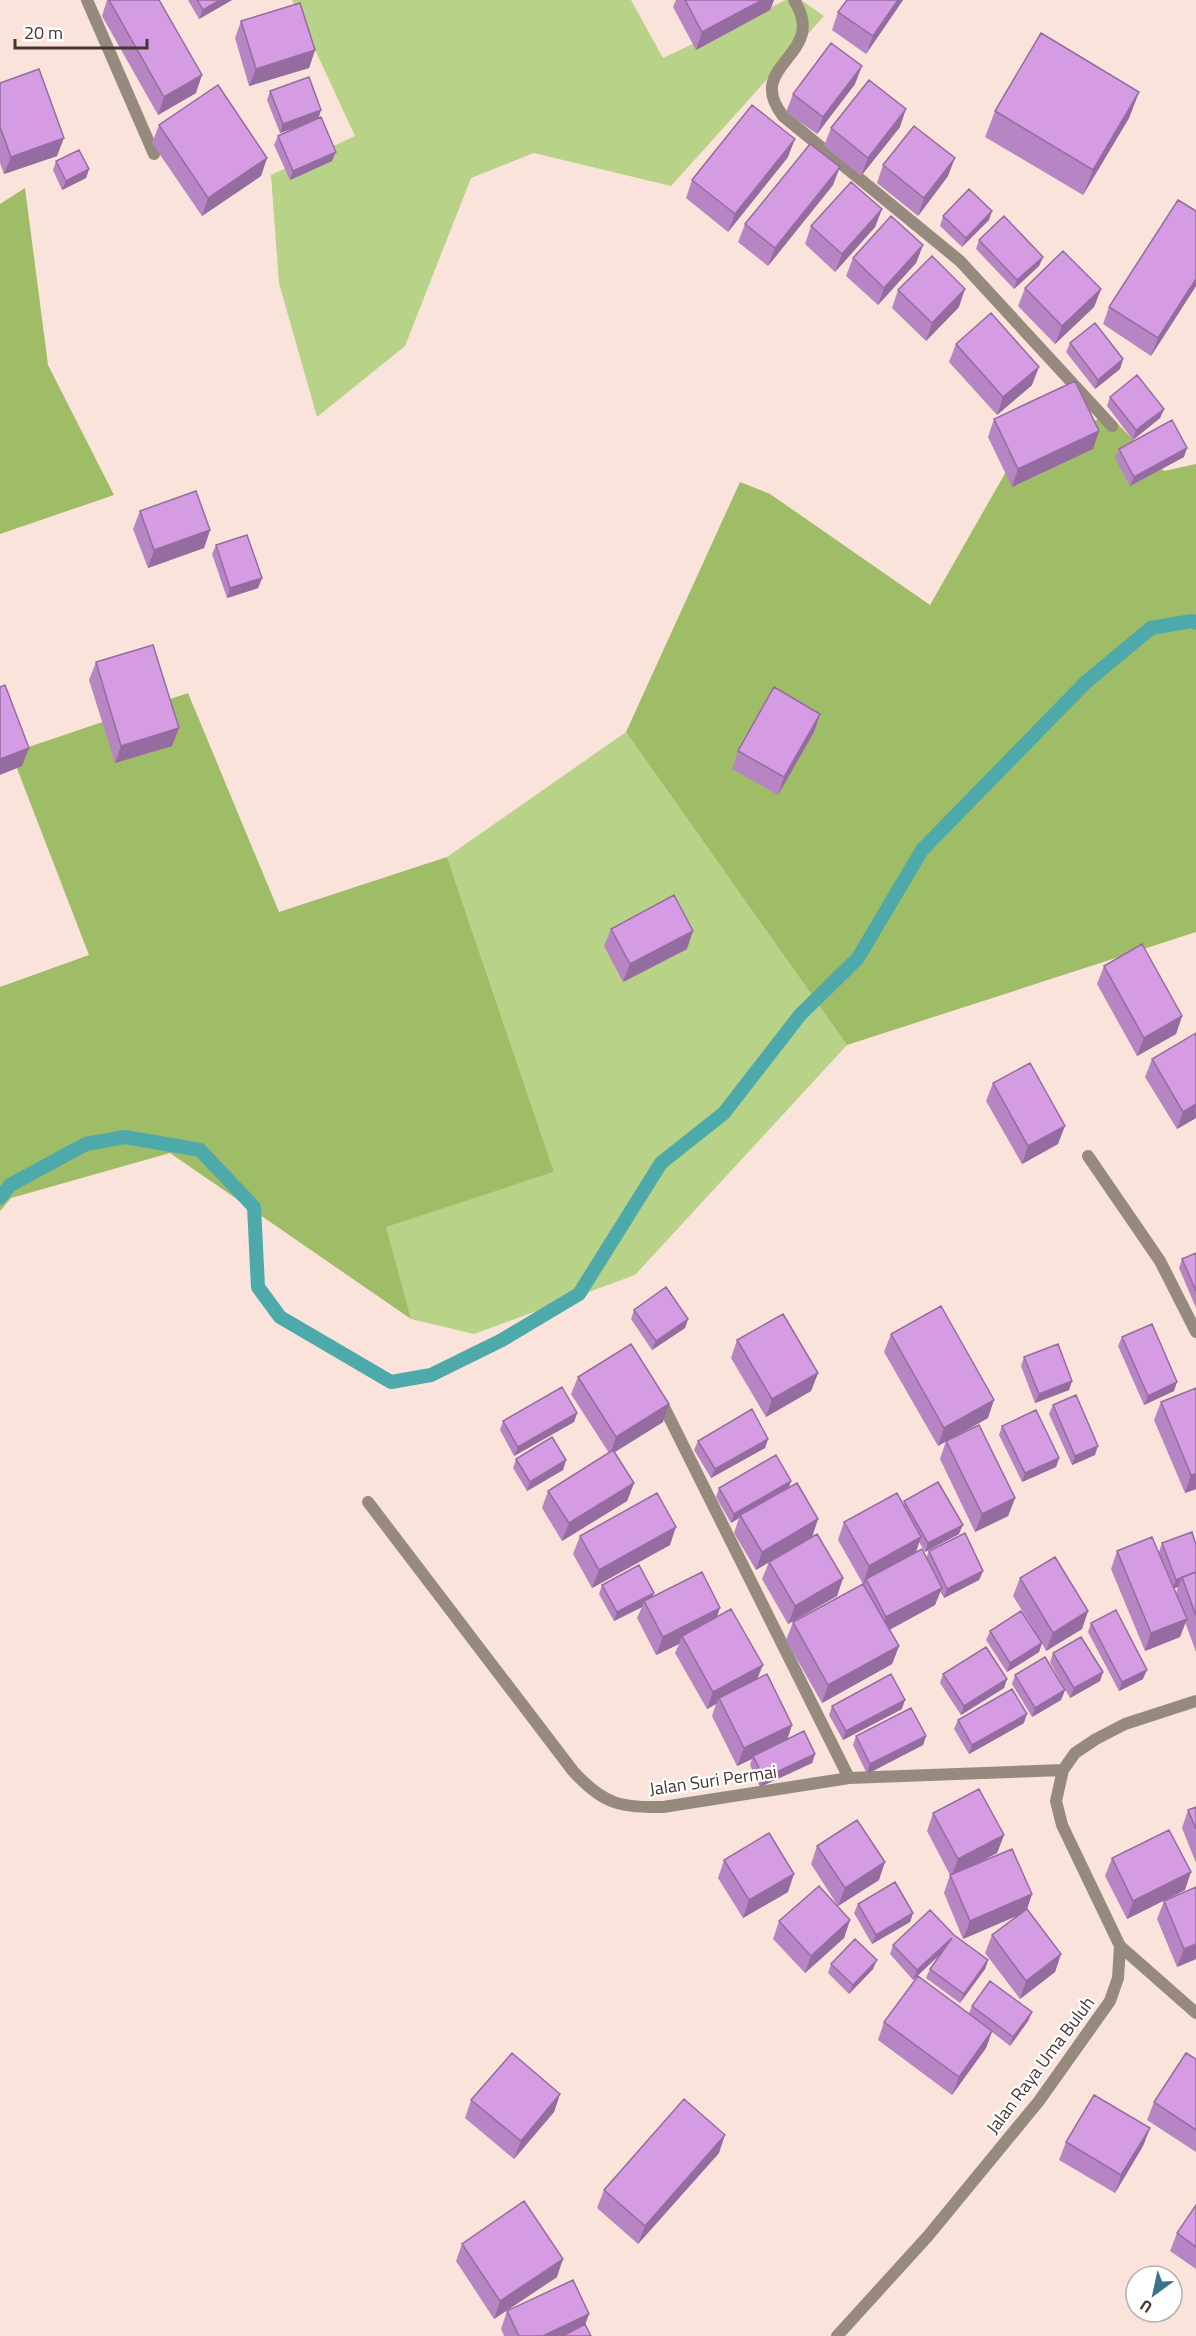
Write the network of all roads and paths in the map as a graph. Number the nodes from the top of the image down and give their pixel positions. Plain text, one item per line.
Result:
1 (87, 0) edge
2 (794, 0) edge
3 (154, 154) dead end
4 (1112, 426) dead end
5 (1088, 1156) dead end
6 (1196, 1332) edge
7 (662, 1404) edge
8 (368, 1502) dead end
9 (1196, 1701) edge
10 (1063, 1770) junction
11 (849, 1778) junction
12 (1120, 1946) junction
13 (1196, 2013) edge
14 (837, 2336) edge

1 - 3 street
2 - 4 street
5 - 6 street
7 - 11 street
8 - 11 street, Jalan Suri Permai
9 - 10 street
10 - 11 street, Jalan Suri Permai
10 - 12 street, Jalan Raya Uma Buluh
12 - 13 street
12 - 14 street, Jalan Raya Uma Buluh

